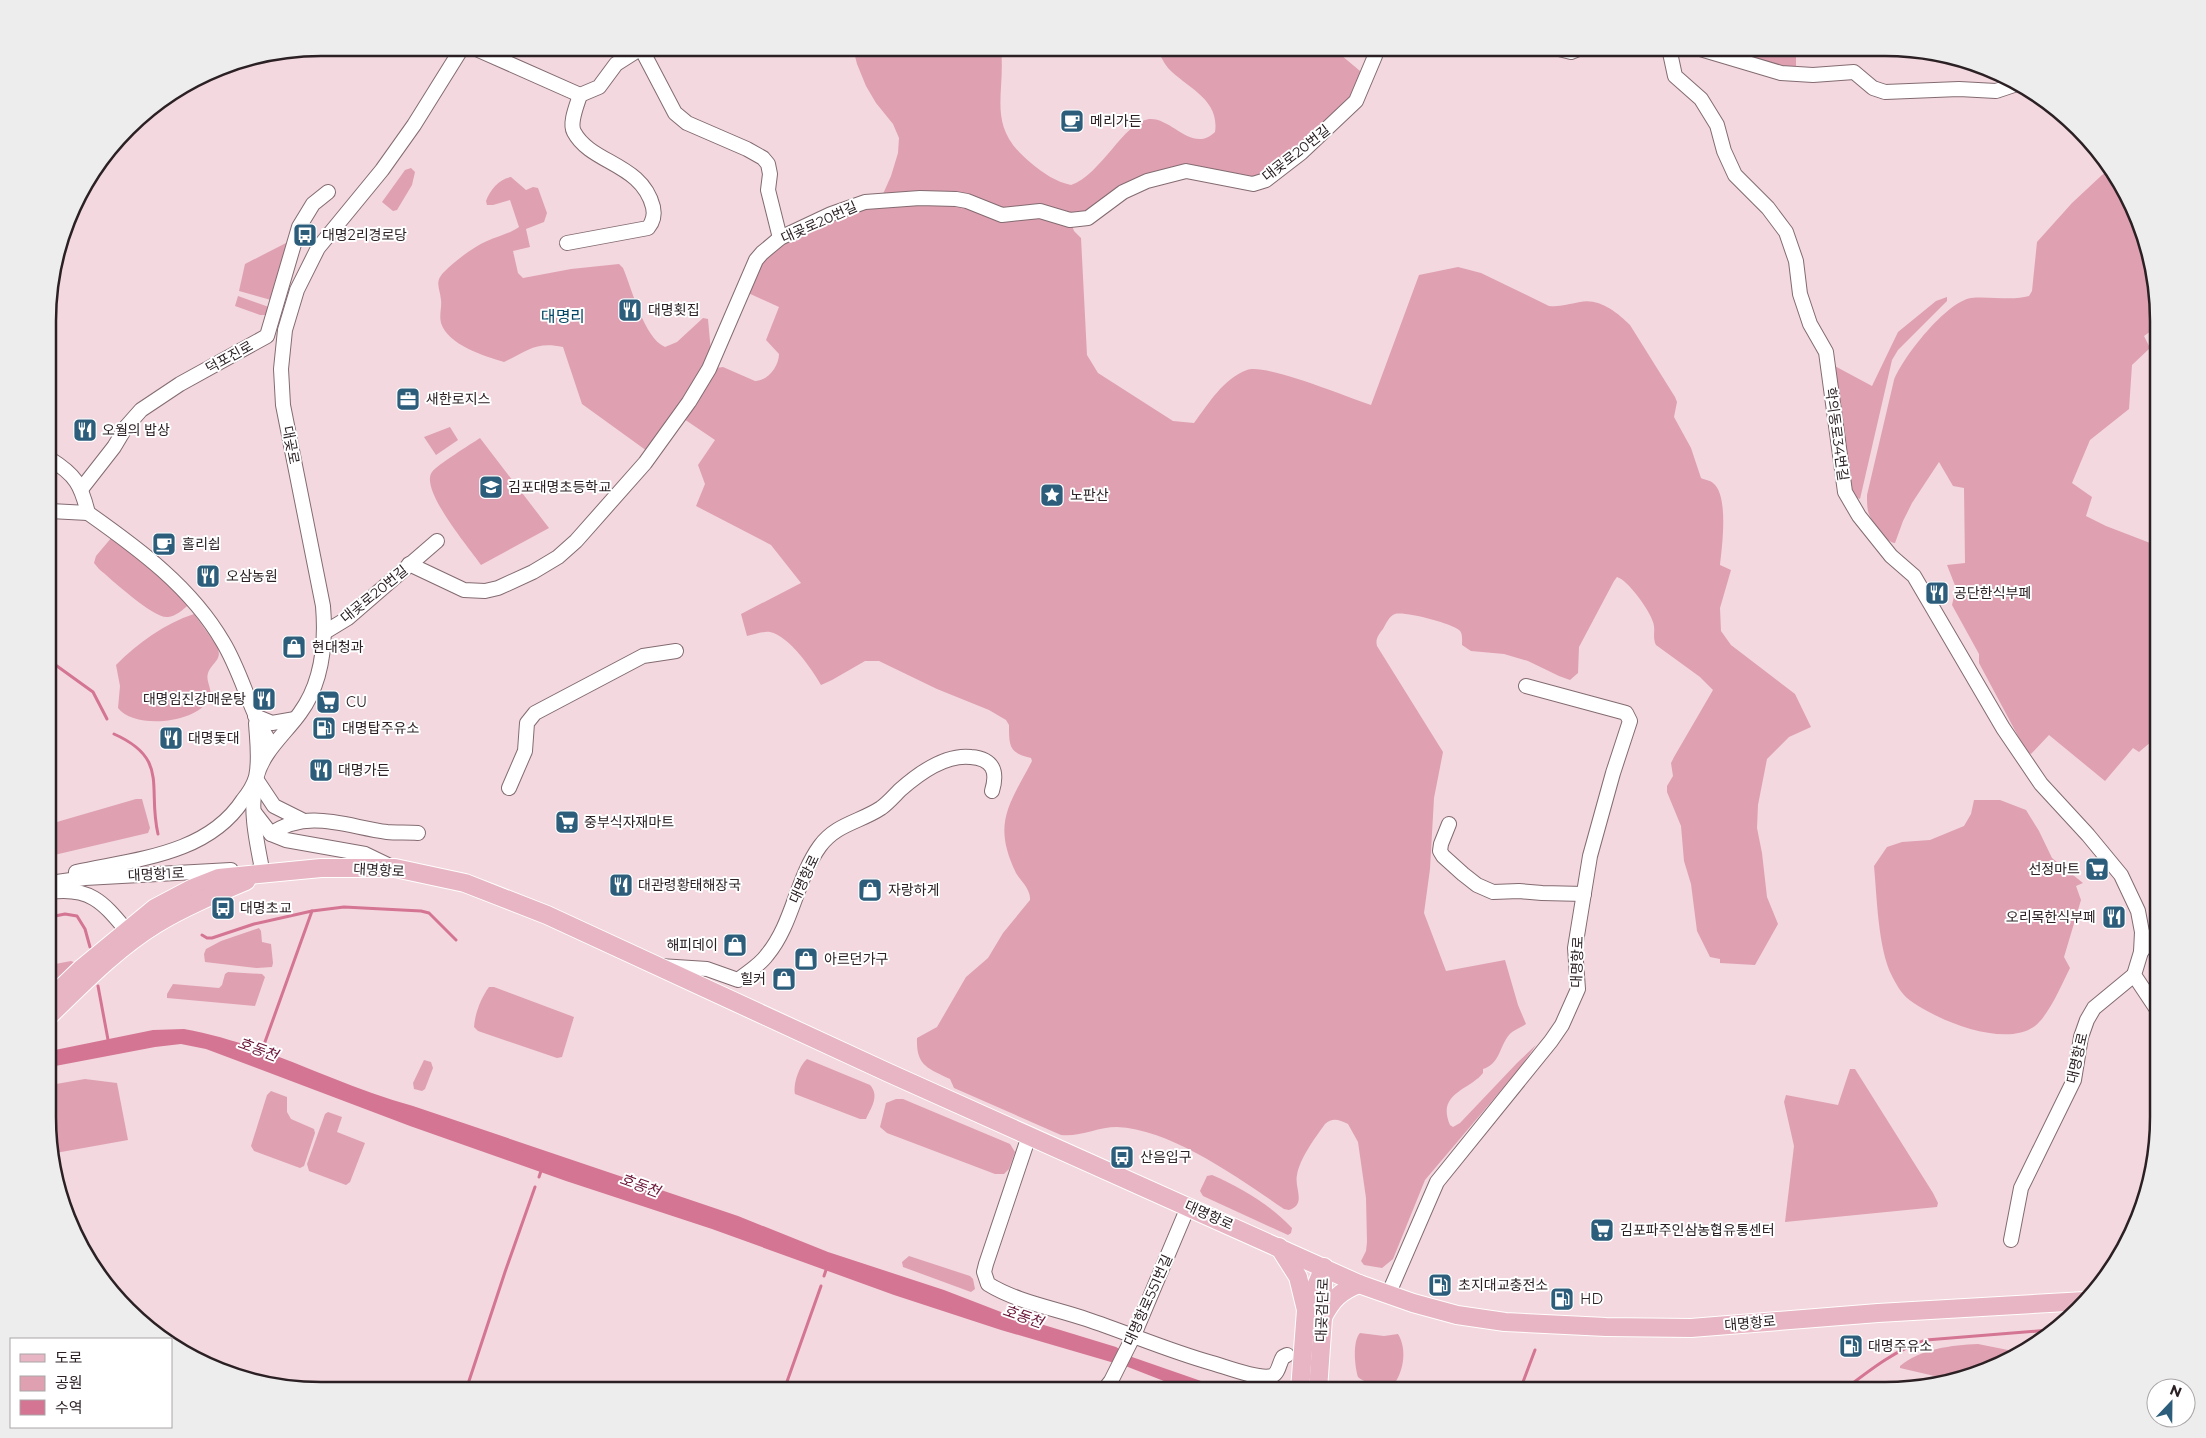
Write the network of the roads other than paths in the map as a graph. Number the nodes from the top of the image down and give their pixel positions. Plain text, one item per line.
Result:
1 (457, 56) edge
2 (492, 56) edge
3 (626, 56) edge
4 (646, 56) edge
5 (1375, 56) edge
6 (1670, 56) edge
7 (1724, 56) edge
8 (2008, 87) edge
9 (580, 95) junction
10 (328, 192) dead end
11 (780, 238) junction
12 (567, 244) dead end
13 (56, 464) edge
14 (82, 488) junction
15 (56, 511) edge
16 (88, 513) junction
17 (437, 541) dead end
18 (409, 564) junction
19 (325, 632) junction
20 (676, 651) dead end
21 (1526, 686) dead end
22 (255, 716) junction
23 (295, 719) junction
24 (272, 745) junction
25 (256, 778) junction
26 (510, 788) dead end
27 (992, 791) dead end
28 (253, 811) junction
29 (304, 821) junction
30 (1448, 824) dead end
31 (418, 833) dead end
32 (271, 834) junction
33 (395, 868) junction
34 (263, 874) junction
35 (56, 880) edge
36 (56, 882) edge
37 (56, 892) edge
38 (1584, 894) junction
39 (130, 935) junction
40 (2150, 940) edge
41 (2141, 952) junction
42 (657, 966) junction
43 (2134, 975) junction
44 (56, 994) edge
45 (2150, 999) edge
46 (56, 1009) edge
47 (1029, 1136) junction
48 (1188, 1207) junction
49 (2011, 1240) dead end
50 (1279, 1246) junction
51 (1324, 1267) junction
52 (1359, 1284) junction
53 (1388, 1295) junction
54 (2072, 1304) edge
55 (1306, 1310) junction
56 (1323, 1318) junction
57 (1132, 1337) junction
58 (1287, 1355) dead end
59 (1109, 1382) edge
60 (1300, 1382) edge
61 (1318, 1382) edge

1 - 19 street, 대곶로
2 - 9 street
3 - 9 street
4 - 11 street
5 - 11 street, 대곶로20번길
6 - 41 street, 학의동로34번길
7 - 8 street
9 - 12 street
10 - 14 street, 덕포진로
11 - 18 street, 대곶로20번길
13 - 14 street
14 - 16 street
15 - 16 street
16 - 22 street
17 - 18 street
18 - 19 street, 대곶로20번길
19 - 23 street, 대곶로
20 - 26 street
21 - 38 street, 대명항로
22 - 23 street
22 - 24 street
22 - 25 street
23 - 24 street, 대곶로
24 - 25 street, 대곶로
25 - 28 street, 대곶로
25 - 29 street
25 - 35 street
27 - 42 street, 대명항로
28 - 32 street
28 - 34 street, 대곶로
29 - 31 street
29 - 32 street
30 - 38 street
32 - 33 street
33 - 34 main road, 대명항로
33 - 42 main road, 대명항로
34 - 36 street, 대명항1로
34 - 39 main road, 대명항로
37 - 39 street
38 - 53 street, 대명항로
39 - 44 main road, 대명항로
39 - 46 main road, 대명항로
40 - 41 street
41 - 43 street
42 - 47 main road, 대명항로
43 - 45 street
43 - 49 street, 대명항로
47 - 48 main road, 대명항로
47 - 57 street
48 - 50 main road, 대명항로
48 - 57 street, 대명항로551번길
50 - 51 main road, 대명항로
50 - 55 main road
51 - 52 main road, 대명항로
51 - 55 main road, 대곶검단로
51 - 56 main road, 대곶검단로
52 - 53 main road, 대명항로
52 - 56 main road
53 - 54 main road, 대명항로
55 - 60 main road, 대곶검단로
56 - 61 main road, 대곶검단로
57 - 58 street
57 - 59 street, 대명항로551번길

